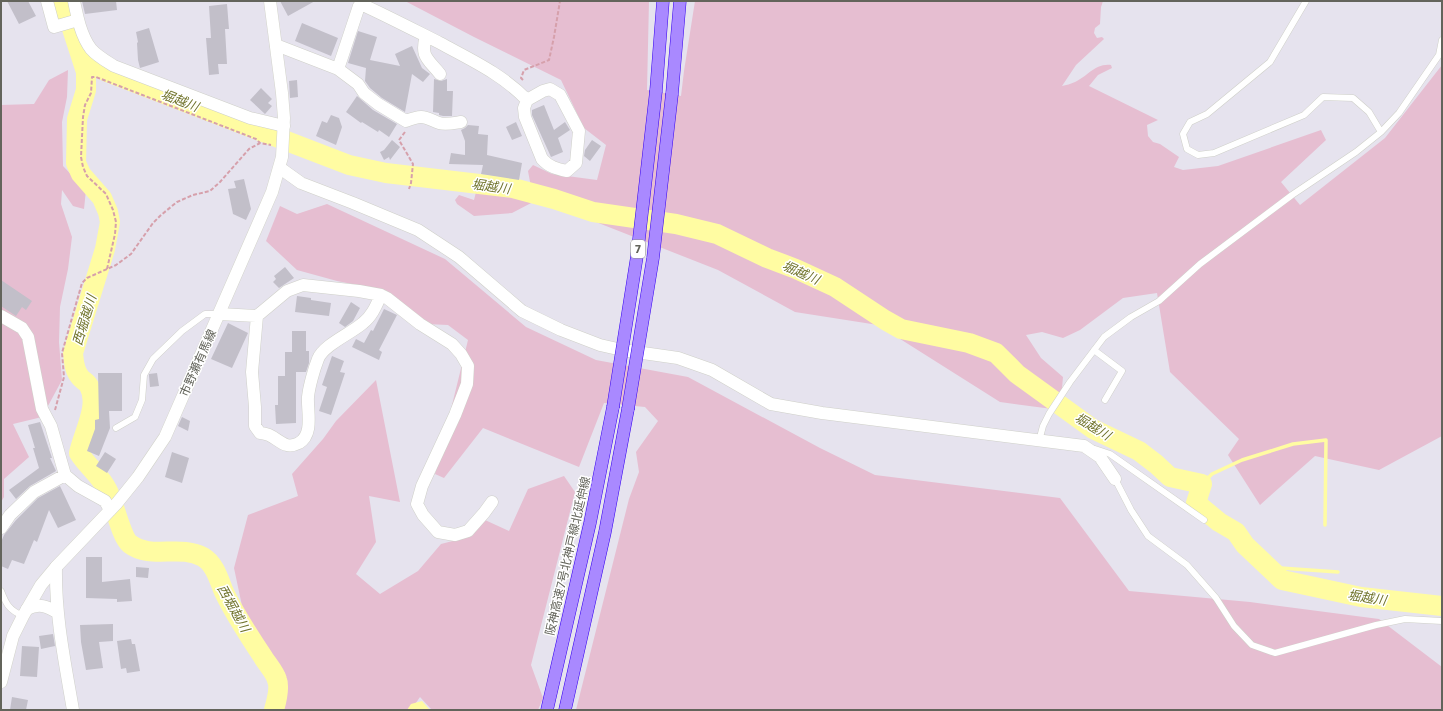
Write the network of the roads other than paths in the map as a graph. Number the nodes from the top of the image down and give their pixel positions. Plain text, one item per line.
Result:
1 (47, 1) edge
2 (74, 1) edge
3 (270, 1) edge
4 (663, 1) edge
5 (680, 1) edge
6 (1306, 1) edge
7 (77, 20) junction
8 (426, 36) junction
9 (1442, 40) edge
10 (276, 45) junction
11 (338, 69) junction
12 (440, 74) dead end
13 (527, 100) junction
14 (461, 122) dead end
15 (1381, 132) junction
16 (283, 139) junction
17 (280, 168) junction
18 (381, 296) junction
19 (220, 314) junction
20 (1, 316) edge
21 (257, 316) junction
22 (1094, 350) junction
23 (1105, 400) dead end
24 (116, 428) dead end
25 (1039, 440) junction
26 (1084, 446) junction
27 (65, 476) junction
28 (1115, 479) joint
29 (492, 502) dead end
30 (113, 507) junction
31 (1204, 520) dead end
32 (1, 528) edge
33 (56, 568) junction
34 (1, 591) edge
35 (25, 612) junction
36 (58, 613) junction
37 (1442, 622) edge
38 (5, 656) edge
39 (1, 682) edge
40 (74, 710) edge
41 (547, 710) edge
42 (565, 710) edge

1 - 7 street
2 - 7 street
3 - 10 street, 市野瀬有馬線
4 - 41 highway, 阪神高速7号北神戸線北延伸線 / 7, bridge
5 - 42 highway, 7, bridge
6 - 15 lane
7 - 16 street
8 - 11 street
8 - 12 street
8 - 13 street
9 - 15 lane
10 - 11 street
10 - 16 street, 市野瀬有馬線
11 - 14 street
13 - 13 street
15 - 22 lane
16 - 17 street, 市野瀬有馬線
17 - 19 street, 市野瀬有馬線
17 - 25 street
18 - 21 street
18 - 21 street
18 - 29 street
19 - 21 street
19 - 24 lane
19 - 30 street, 市野瀬有馬線
20 - 27 street
22 - 23 lane
22 - 25 lane
25 - 26 street
26 - 28 street
26 - 31 lane
27 - 30 street
27 - 32 street
28 - 37 lane
30 - 33 street, 市野瀬有馬線
33 - 35 street, 市野瀬有馬線
33 - 36 street
34 - 35 lane
35 - 36 street
35 - 38 street, 市野瀬有馬線
36 - 40 street
38 - 39 street, 市野瀬有馬線

